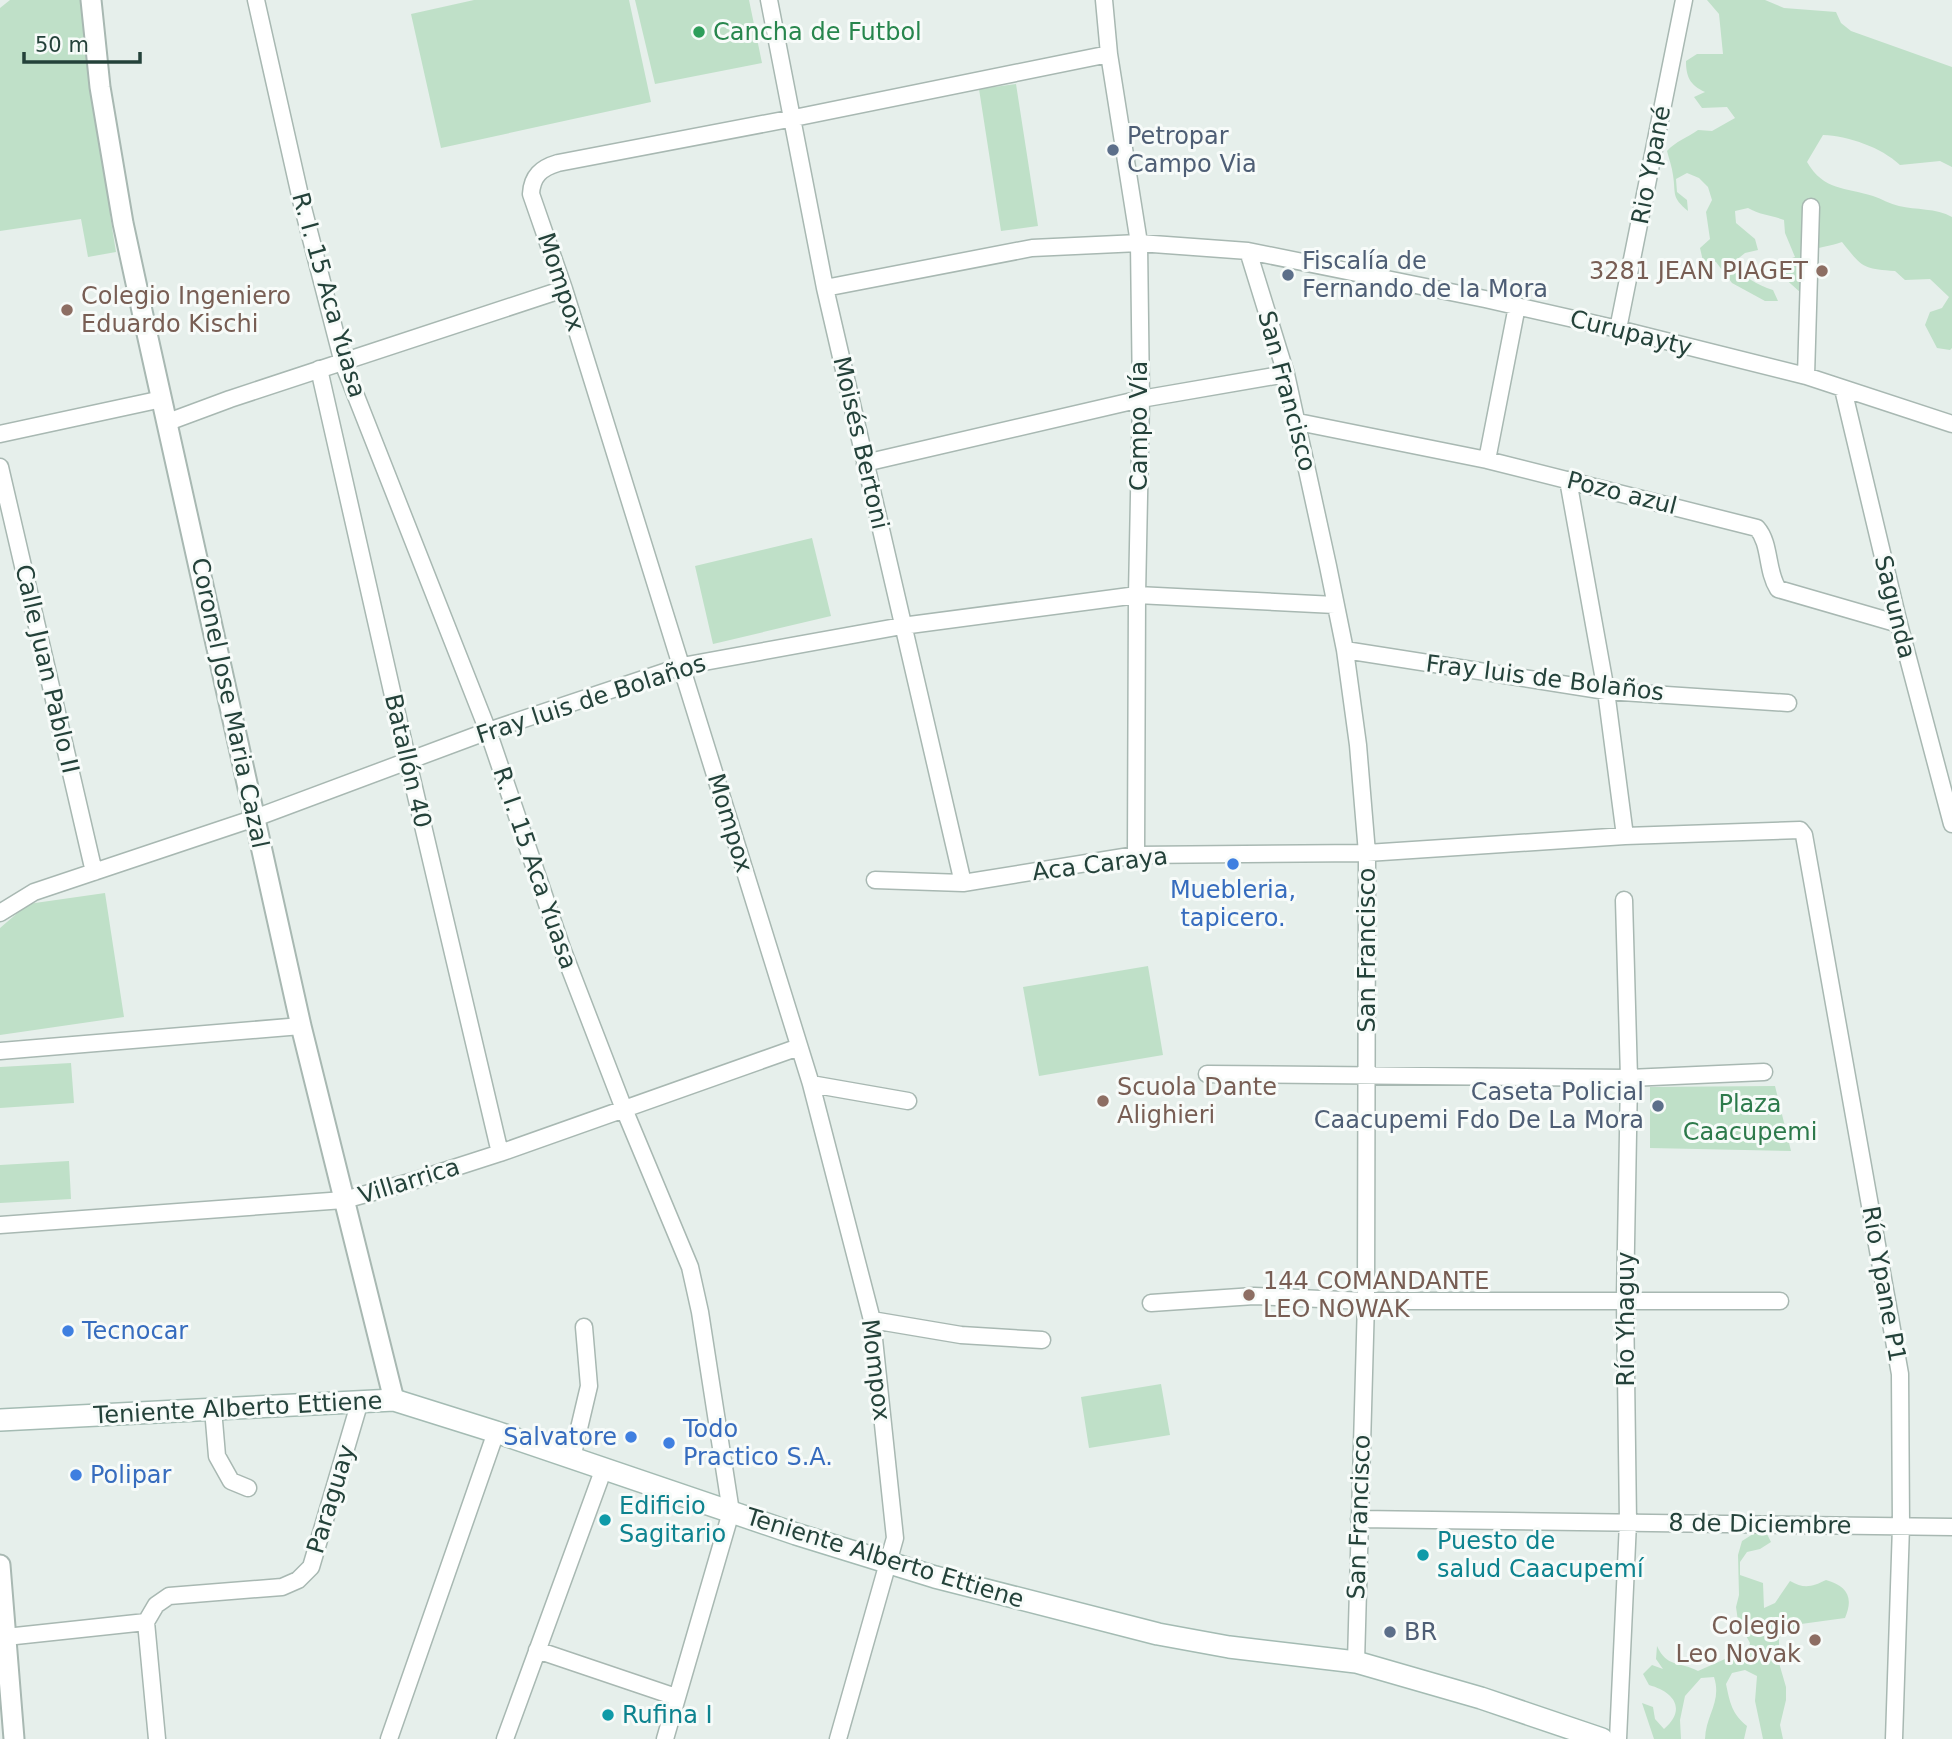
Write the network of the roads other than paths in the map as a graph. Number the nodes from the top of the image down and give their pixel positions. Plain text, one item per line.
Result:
1 (91, 0) edge
2 (256, 0) edge
3 (769, 0) edge
4 (1104, 0) edge
5 (1684, 0) edge
6 (1109, 54) junction
7 (794, 118) junction
8 (1811, 207) dead end
9 (1139, 243) junction
10 (1248, 251) junction
11 (825, 288) junction
12 (564, 289) junction
13 (1517, 306) junction
14 (1618, 330) junction
15 (343, 363) junction
16 (320, 369) junction
17 (1286, 374) junction
18 (1806, 376) junction
19 (1843, 389) junction
20 (162, 399) junction
21 (1141, 399) junction
22 (168, 422) junction
23 (1298, 422) junction
24 (1952, 424) edge
25 (0, 434) edge
26 (1487, 460) junction
27 (865, 463) junction
28 (0, 467) edge
29 (1568, 480) junction
30 (1137, 595) junction
31 (1335, 605) junction
32 (1899, 624) junction
33 (902, 626) junction
34 (1345, 650) junction
35 (681, 666) junction
36 (1606, 691) junction
37 (1787, 703) dead end
38 (488, 731) junction
39 (408, 762) junction
40 (255, 818) junction
41 (1952, 824) edge
42 (1804, 835) joint
43 (1625, 836) junction
44 (1367, 853) junction
45 (1136, 855) junction
46 (93, 872) junction
47 (875, 880) dead end
48 (963, 883) junction
49 (1624, 900) dead end
50 (0, 913) edge
51 (301, 1026) junction
52 (799, 1046) junction
53 (0, 1051) edge
54 (1764, 1072) dead end
55 (1207, 1074) dead end
56 (1367, 1076) junction
57 (1629, 1078) junction
58 (811, 1084) junction
59 (908, 1101) dead end
60 (624, 1110) junction
61 (500, 1153) junction
62 (344, 1200) junction
63 (0, 1225) edge
64 (1625, 1300) junction
65 (1366, 1301) junction
66 (1780, 1301) dead end
67 (1150, 1303) dead end
68 (872, 1320) junction
69 (584, 1327) dead end
70 (1042, 1340) dead end
71 (394, 1400) junction
72 (360, 1401) junction
73 (213, 1409) junction
74 (0, 1420) edge
75 (496, 1432) junction
76 (572, 1458) junction
77 (604, 1468) junction
78 (248, 1488) dead end
79 (731, 1513) junction
80 (1359, 1519) junction
81 (1628, 1522) junction
82 (1901, 1526) junction
83 (1952, 1527) edge
84 (888, 1562) junction
85 (0, 1564) edge
86 (146, 1622) junction
87 (6, 1637) junction
88 (537, 1650) junction
89 (1356, 1662) junction
90 (676, 1697) junction
91 (9, 1726) edge
92 (157, 1739) edge
93 (389, 1739) edge
94 (505, 1739) edge
95 (665, 1739) edge
96 (838, 1739) edge
97 (1602, 1739) edge
98 (1618, 1739) edge
99 (1894, 1739) edge

1 - 20 street, Coronel Jose Maria Cazal
2 - 15 street, R. I. 15 Aca Yuasa
3 - 7 street, Moisés Bertoni
4 - 6 street, Campo Vía
5 - 14 street, Rio Ypané
6 - 7 street, Mompox
6 - 9 street, Campo Vía
7 - 11 street, Moisés Bertoni
7 - 12 street, Mompox
8 - 18 street
9 - 10 street, Curupayty
9 - 11 street, Curupayty
9 - 21 street, Campo Vía
10 - 13 street, Curupayty
10 - 17 street, San Francisco
11 - 27 street, Moisés Bertoni
12 - 15 street
12 - 35 street, Mompox
13 - 14 street, Curupayty
13 - 26 street
14 - 18 street, Curupayty
15 - 16 street
15 - 38 street, R. I. 15 Aca Yuasa
16 - 22 street
16 - 39 street, Batallón 40
17 - 21 street
17 - 23 street, San Francisco
18 - 19 street, Curupayty
19 - 24 street, Curupayty
19 - 32 street, Sagunda
20 - 22 street, Coronel Jose Maria Cazal
20 - 25 street
21 - 27 street
21 - 30 street, Campo Vía
22 - 40 street, Coronel Jose Maria Cazal
23 - 26 street, Pozo azul
23 - 31 street, San Francisco
26 - 29 street, Pozo azul
27 - 33 street, Moisés Bertoni
28 - 46 street, Calle Juan Pablo II
29 - 32 street, Pozo azul
29 - 36 street
30 - 31 street, Fray luis de Bolaños
30 - 33 street, Fray luis de Bolaños
30 - 45 street, Campo Vía
31 - 34 street, San Francisco
32 - 41 street, Sagunda
33 - 35 street, Fray luis de Bolaños
33 - 48 street, Moisés Bertoni
34 - 36 street, Fray luis de Bolaños
34 - 44 street, San Francisco
35 - 38 street, Fray luis de Bolaños
35 - 52 street, Mompox
36 - 37 street, Fray luis de Bolaños
36 - 43 street
38 - 39 street, Fray luis de Bolaños
38 - 60 street, R. I. 15 Aca Yuasa
39 - 40 street, Fray luis de Bolaños
39 - 61 street, Batallón 40
40 - 46 street, Fray luis de Bolaños
40 - 51 street, Coronel Jose Maria Cazal
42 - 43 street, Aca Caraya
42 - 82 street, Río Ypane P1
43 - 44 street, Aca Caraya
44 - 45 street, Aca Caraya
44 - 56 street, San Francisco
45 - 48 street, Aca Caraya
46 - 50 street, Fray luis de Bolaños
47 - 48 street, Aca Caraya
49 - 57 street, Río Yhaguy
51 - 53 street
51 - 62 street, Coronel Jose Maria Cazal
52 - 58 street, Mompox
52 - 60 street, Villarrica
54 - 57 street
55 - 56 street
56 - 57 street
56 - 65 street, San Francisco
57 - 64 street, Río Yhaguy
58 - 59 street
58 - 68 street, Mompox
60 - 61 street, Villarrica
60 - 79 street, R. I. 15 Aca Yuasa
61 - 62 street, Villarrica
62 - 63 street, Villarrica
62 - 71 street, Coronel Jose Maria Cazal
64 - 65 street
64 - 66 street
64 - 81 street, Río Yhaguy
65 - 67 street
65 - 80 street, San Francisco
68 - 70 street
68 - 84 street, Mompox
69 - 76 street
71 - 72 main road, Teniente Alberto Ettiene
71 - 75 main road, Teniente Alberto Ettiene
72 - 73 main road, Teniente Alberto Ettiene
72 - 86 street, Paraguay
73 - 74 main road, Teniente Alberto Ettiene
73 - 78 street
75 - 76 main road, Teniente Alberto Ettiene
75 - 93 street
76 - 77 main road, Teniente Alberto Ettiene
77 - 79 main road, Teniente Alberto Ettiene
77 - 88 street
79 - 84 main road, Teniente Alberto Ettiene
79 - 90 street, R. I. 15 Aca Yuasa
80 - 81 street, 8 de Diciembre
80 - 89 street, San Francisco
81 - 82 street, 8 de Diciembre
81 - 98 street, Río Yhaguy
82 - 83 street, 8 de Diciembre
82 - 99 street, Río Ypane P1
84 - 89 main road, Teniente Alberto Ettiene
84 - 96 street, Mompox
85 - 87 street
86 - 87 street
86 - 92 street
87 - 91 street
88 - 90 street
88 - 94 street
89 - 97 main road, Teniente Alberto Ettiene
90 - 95 street, R. I. 15 Aca Yuasa

